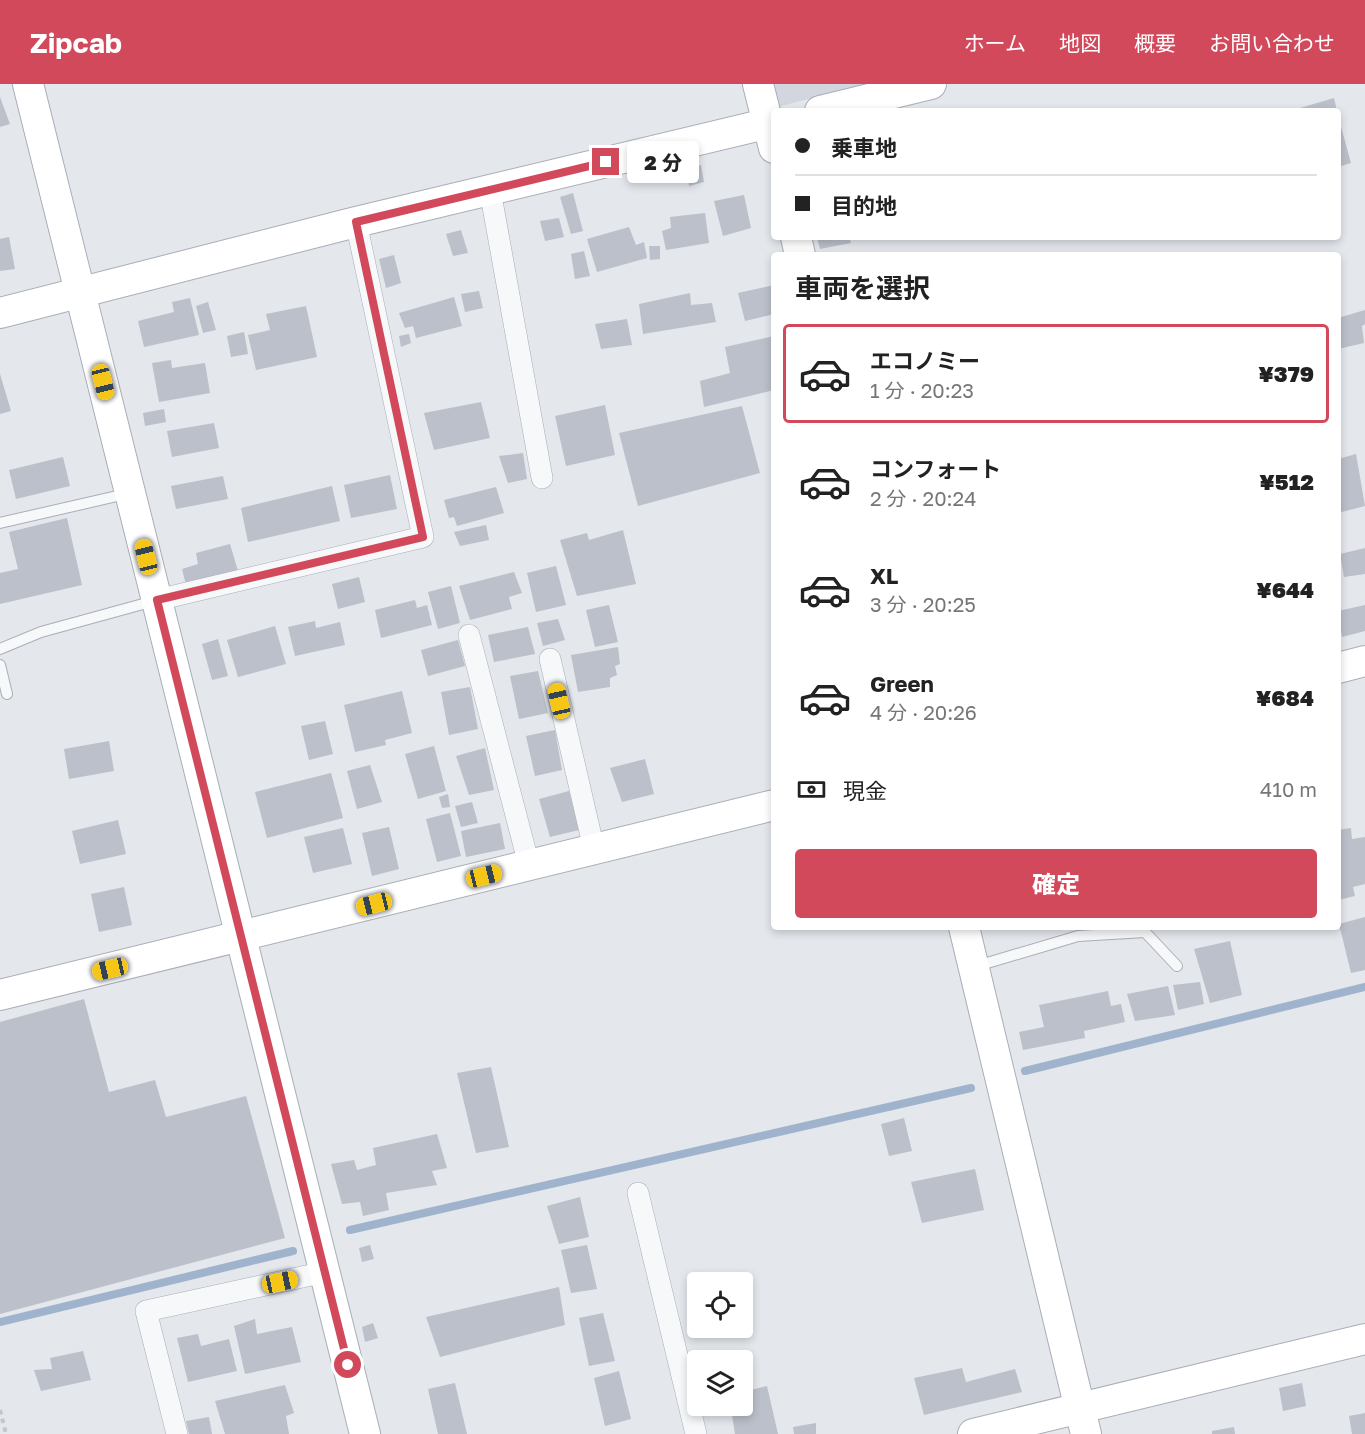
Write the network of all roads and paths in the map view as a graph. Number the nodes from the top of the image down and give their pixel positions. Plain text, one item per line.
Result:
1 (28, 84) edge
2 (758, 84) edge
3 (931, 84) edge
4 (832, 108) edge
5 (771, 128) edge
6 (771, 131) edge
7 (490, 190) junction
8 (356, 222) junction
9 (81, 293) junction
10 (0, 313) edge
11 (542, 478) dead end
12 (130, 493) junction
13 (0, 523) edge
14 (157, 600) junction
15 (469, 635) dead end
16 (0, 649) edge
17 (550, 659) dead end
18 (1365, 661) edge
19 (0, 665) edge
20 (1341, 667) edge
21 (7, 694) dead end
22 (771, 806) edge
23 (594, 849) junction
24 (528, 865) junction
25 (965, 930) edge
26 (241, 937) junction
27 (1177, 966) dead end
28 (973, 967) junction
29 (0, 995) edge
30 (638, 1193) dead end
31 (325, 1272) junction
32 (1365, 1339) edge
33 (0, 1410) edge
34 (1083, 1421) edge
35 (6, 1434) edge
36 (177, 1434) edge
37 (365, 1434) edge
38 (696, 1434) edge
39 (973, 1434) edge

1 - 9 street
2 - 5 street
3 - 4 street
6 - 7 street
7 - 8 street
7 - 11 street
8 - 9 street
8 - 14 street
9 - 10 street
9 - 12 street
12 - 13 lane
12 - 14 street
14 - 16 lane
14 - 26 street
15 - 24 street
17 - 23 street
18 - 20 street
19 - 21 lane
22 - 23 street
23 - 24 street
24 - 26 street
25 - 28 street
26 - 29 street
26 - 31 street
27 - 28 lane
28 - 34 street
30 - 38 street
31 - 36 street
31 - 37 street
32 - 34 street
33 - 35 path
34 - 39 street

